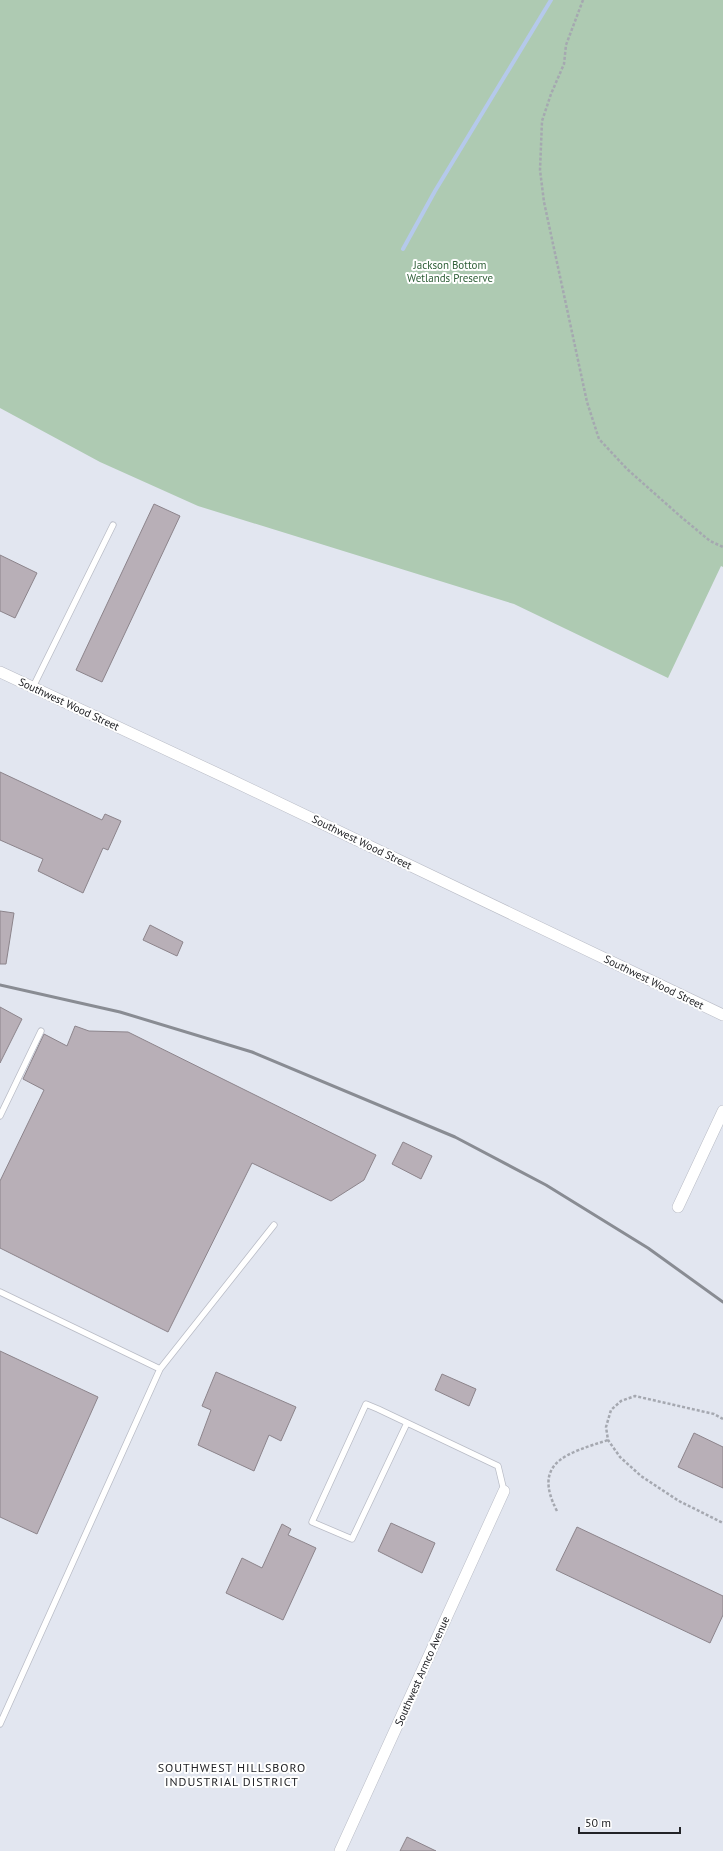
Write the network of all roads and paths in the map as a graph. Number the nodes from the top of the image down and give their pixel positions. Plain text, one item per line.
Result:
1 (583, 0) edge
2 (113, 525) dead end
3 (723, 547) edge
4 (0, 672) edge
5 (33, 687) junction
6 (723, 1015) edge
7 (41, 1031) dead end
8 (723, 1111) edge
9 (0, 1116) edge
10 (678, 1207) dead end
11 (274, 1225) dead end
12 (0, 1292) edge
13 (160, 1370) junction
14 (723, 1419) edge
15 (408, 1423) junction
16 (608, 1440) junction
17 (504, 1491) joint
18 (556, 1511) dead end
19 (723, 1522) edge
20 (0, 1724) edge
21 (340, 1851) edge

1 - 3 path
2 - 5 lane
4 - 5 street, Southwest Wood Street
5 - 6 street, Southwest Wood Street
7 - 9 lane
8 - 10 street
11 - 13 lane
12 - 13 lane
13 - 20 lane
14 - 16 path
15 - 15 lane
15 - 17 lane
16 - 18 path
16 - 19 path
17 - 21 street, Southwest Armco Avenue

